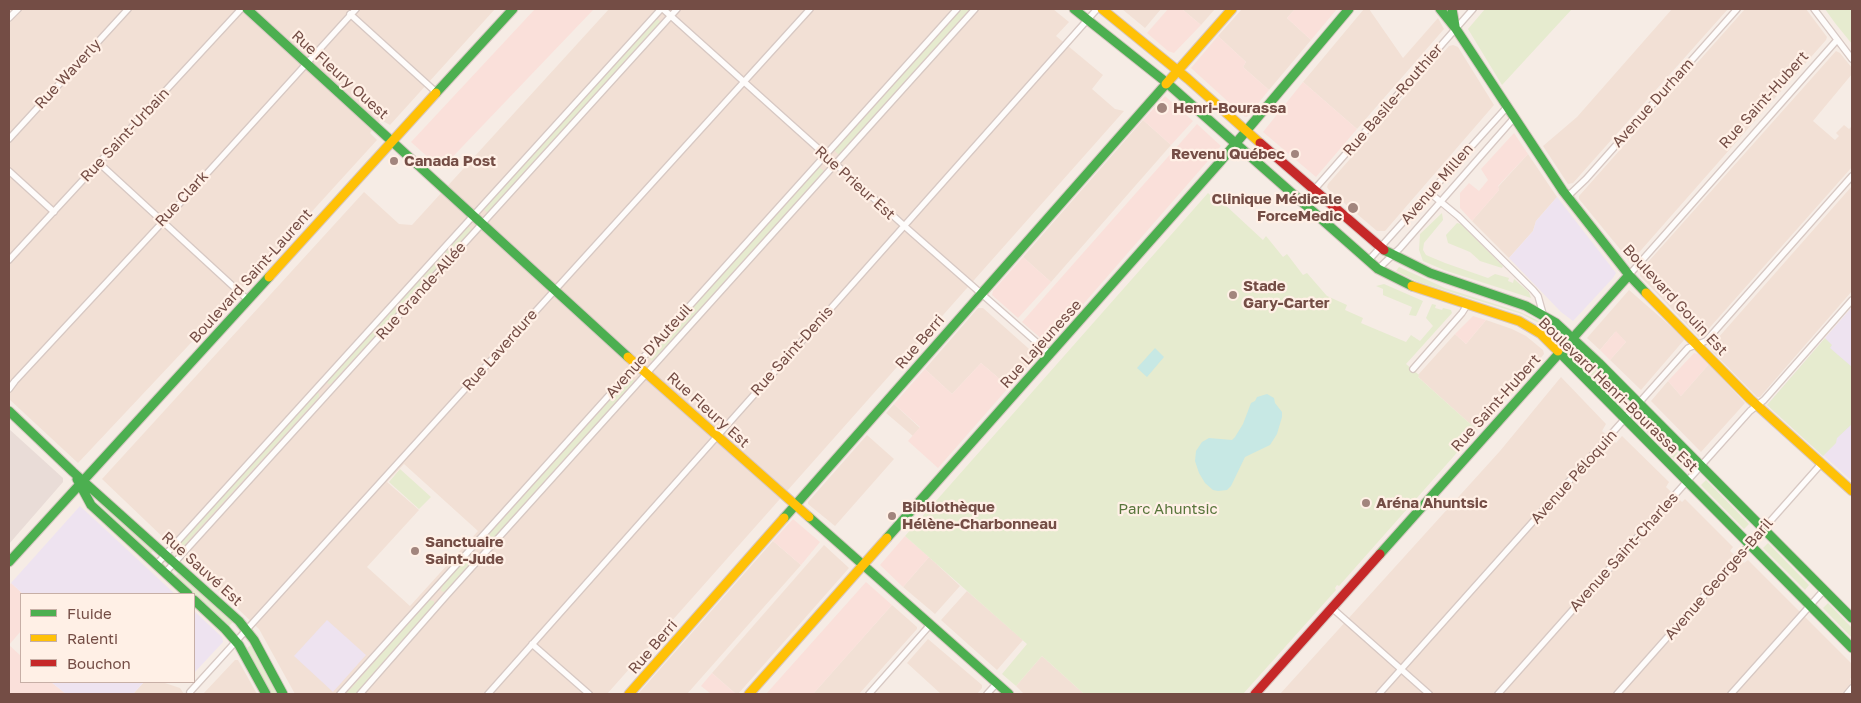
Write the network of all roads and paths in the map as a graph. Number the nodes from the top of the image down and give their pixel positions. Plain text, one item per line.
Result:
1 (18, 9) edge
2 (128, 9) edge
3 (241, 9) edge
4 (247, 9) edge
5 (356, 9) edge
6 (513, 9) edge
7 (662, 9) edge
8 (677, 9) edge
9 (810, 9) edge
10 (957, 9) edge
11 (975, 9) edge
12 (1074, 9) edge
13 (1097, 9) edge
14 (1102, 9) edge
15 (1232, 9) edge
16 (1349, 9) edge
17 (1440, 9) edge
18 (1452, 9) edge
19 (1473, 9) edge
20 (1737, 9) edge
21 (1814, 9) edge
22 (350, 14) junction
23 (671, 15) junction
24 (9, 18) edge
25 (1088, 19) junction
26 (1456, 28) junction
27 (1837, 40) junction
28 (1852, 59) edge
29 (306, 63) junction
30 (1178, 70) junction
31 (744, 81) junction
32 (1167, 83) junction
33 (437, 93) junction
34 (1507, 107) junction
35 (1514, 118) junction
36 (1246, 131) junction
37 (9, 139) edge
38 (392, 142) junction
39 (1235, 144) junction
40 (825, 155) junction
41 (99, 163) junction
42 (835, 164) junction
43 (9, 171) edge
44 (1852, 176) edge
45 (1314, 191) junction
46 (1430, 193) junction
47 (1567, 197) junction
48 (1440, 202) junction
49 (54, 212) junction
50 (474, 215) junction
51 (162, 221) junction
52 (483, 223) junction
53 (904, 226) junction
54 (1380, 248) junction
55 (1393, 255) junction
56 (9, 260) edge
57 (1368, 261) junction
58 (1378, 270) junction
59 (1628, 274) junction
60 (555, 289) junction
61 (981, 294) junction
62 (248, 300) junction
63 (1852, 300) edge
64 (1467, 305) junction
65 (1543, 314) junction
66 (1572, 337) junction
67 (1698, 345) junction
68 (1559, 352) junction
69 (1050, 354) junction
70 (637, 365) junction
71 (1413, 369) dead end
72 (646, 373) junction
73 (9, 390) edge
74 (1639, 403) junction
75 (1757, 405) junction
76 (9, 411) edge
77 (1625, 419) junction
78 (717, 436) junction
79 (1821, 464) junction
80 (1701, 466) junction
81 (1687, 481) junction
82 (81, 482) junction
83 (1852, 492) edge
84 (795, 505) junction
85 (1763, 529) junction
86 (1750, 544) junction
87 (166, 554) junction
88 (9, 562) edge
89 (174, 562) junction
90 (156, 565) junction
91 (863, 566) junction
92 (165, 572) junction
93 (1824, 590) junction
94 (187, 593) edge
95 (195, 601) edge
96 (1810, 606) junction
97 (1332, 608) junction
98 (1852, 618) edge
99 (930, 625) junction
100 (246, 629) junction
101 (236, 641) junction
102 (532, 644) junction
103 (1852, 648) edge
104 (1401, 670) junction
105 (997, 683) junction
106 (1852, 688) edge
107 (190, 692) dead end
108 (266, 694) edge
109 (283, 694) edge
110 (340, 694) edge
111 (360, 694) edge
112 (488, 694) edge
113 (589, 694) edge
114 (629, 694) edge
115 (749, 694) edge
116 (869, 694) edge
117 (987, 694) edge
118 (1007, 694) edge
119 (1255, 694) edge
120 (1379, 694) edge
121 (1429, 694) edge
122 (1498, 694) edge
123 (1616, 694) edge
124 (1731, 694) edge
125 (1847, 694) edge

1 - 24 street
2 - 37 street, Rue Waverly
3 - 41 street, Rue Saint-Urbain
4 - 29 main road, Rue Fleury Ouest
5 - 22 street, Rue Clark
6 - 33 main road, Boulevard Saint-Laurent
7 - 23 street, Rue Prieur Est
7 - 50 street, Rue Grande-Allée
8 - 23 street, Rue Grande-Allée
9 - 31 street, Rue Laverdure
10 - 40 street, Avenue D'Auteuil
11 - 42 street, Avenue D'Auteuil
12 - 25 main road, Boulevard Henri-Bourassa Est
13 - 25 street, Rue Saint-Denis
14 - 30 main road, Boulevard Henri-Bourassa Est
15 - 30 main road, Rue Berri
16 - 36 main road, Rue Lajeunesse
17 - 26 main road, Boulevard Gouin Est
18 - 26 main road, Boulevard Gouin Est
19 - 26 street, Rue Basile-Routhier
20 - 47 street, Avenue Durham
21 - 27 street
22 - 29 street, Rue Clark
22 - 33 street
23 - 31 street, Rue Prieur Est
23 - 52 street, Rue Grande-Allée
25 - 32 main road, Boulevard Henri-Bourassa Est
25 - 53 street, Rue Saint-Denis
26 - 34 main road, Boulevard Gouin Est
26 - 45 street, Rue Basile-Routhier
27 - 28 street
27 - 59 street, Rue Saint-Hubert
29 - 38 main road, Rue Fleury Ouest
29 - 51 street, Rue Clark
30 - 32 main road, Rue Berri
30 - 36 main road, Boulevard Henri-Bourassa Est
31 - 40 street, Rue Prieur Est
31 - 60 street, Rue Laverdure
32 - 39 main road, Boulevard Henri-Bourassa Est
32 - 61 main road, Rue Berri
33 - 38 main road, Boulevard Saint-Laurent
34 - 35 main road, Boulevard Gouin Est
34 - 46 street, Avenue Millen
35 - 47 main road, Boulevard Gouin Est
35 - 48 street, Avenue Millen
36 - 39 main road, Rue Lajeunesse
36 - 45 main road, Boulevard Henri-Bourassa Est
38 - 50 main road, Rue Fleury Est
38 - 62 main road, Boulevard Saint-Laurent
39 - 57 main road, Boulevard Henri-Bourassa Est
39 - 69 main road, Rue Lajeunesse
40 - 42 street, Rue Prieur Est
40 - 70 street, Avenue D'Auteuil
41 - 49 street, Rue Saint-Urbain
41 - 51 street
42 - 53 street, Rue Prieur Est
42 - 72 street, Avenue D'Auteuil
43 - 49 street
44 - 67 street, Avenue Péloquin
45 - 54 main road, Boulevard Henri-Bourassa Est
46 - 48 street, Boulevard Henri-Bourassa Est
46 - 54 street, Avenue Millen
47 - 59 main road, Boulevard Gouin Est
48 - 55 street, Avenue Millen
48 - 65 street, Boulevard Henri-Bourassa Est
49 - 56 street, Rue Saint-Urbain
50 - 52 main road, Rue Fleury Est
50 - 87 street, Rue Grande-Allée
51 - 62 street
51 - 73 street, Rue Clark
52 - 60 main road, Rue Fleury Est
52 - 89 street, Rue Grande-Allée
53 - 61 street, Rue Prieur Est
53 - 78 street, Rue Saint-Denis
54 - 55 main road, Boulevard Henri-Bourassa Est
54 - 57 street, Avenue Millen
55 - 58 street, Avenue Millen
55 - 65 main road, Boulevard Henri-Bourassa Est
57 - 58 main road, Boulevard Henri-Bourassa Est
58 - 64 main road, Boulevard Henri-Bourassa Est
59 - 66 main road, Rue Saint-Hubert
59 - 67 main road, Boulevard Gouin Est
60 - 70 main road, Rue Fleury Est
60 - 100 street, Rue Laverdure
61 - 69 street, Rue Prieur Est
61 - 84 main road, Rue Berri
62 - 82 main road, Boulevard Saint-Laurent
63 - 75 street, Avenue Saint-Charles
64 - 68 main road, Boulevard Henri-Bourassa Est
64 - 71 street
65 - 66 main road, Boulevard Henri-Bourassa Est
66 - 68 main road, Rue Saint-Hubert
66 - 74 main road, Boulevard Henri-Bourassa Est
67 - 74 street, Avenue Péloquin
67 - 75 main road, Boulevard Gouin Est
68 - 77 main road, Boulevard Henri-Bourassa Est
68 - 97 main road, Rue Saint-Hubert
69 - 91 main road, Rue Lajeunesse
70 - 72 main road, Rue Fleury Est
70 - 110 street, Avenue D'Auteuil
72 - 78 main road, Rue Fleury Est
72 - 111 street, Avenue D'Auteuil
74 - 77 street, Avenue Péloquin
74 - 80 main road, Boulevard Henri-Bourassa Est
75 - 79 main road, Boulevard Gouin Est
75 - 80 street, Avenue Saint-Charles
76 - 82 main road
77 - 81 main road, Boulevard Henri-Bourassa Est
77 - 104 street, Avenue Péloquin
78 - 84 main road, Rue Fleury Est
78 - 102 street, Rue Saint-Denis
79 - 83 main road, Boulevard Gouin Est
79 - 85 street, Avenue Georges-Baril
80 - 81 street, Avenue Saint-Charles
80 - 85 main road, Boulevard Henri-Bourassa Est
81 - 86 main road, Boulevard Henri-Bourassa Est
81 - 122 street, Avenue Saint-Charles
82 - 87 main road, Rue Sauvé Est
82 - 88 main road, Boulevard Saint-Laurent
82 - 90 main road, Rue Sauvé Est
84 - 91 main road, Rue Fleury Est
84 - 114 main road, Rue Berri
85 - 86 street, Avenue Georges-Baril
85 - 93 main road, Boulevard Henri-Bourassa Est
86 - 96 main road, Boulevard Henri-Bourassa Est
86 - 123 street, Avenue Georges-Baril
87 - 89 main road, Rue Sauvé Est
87 - 90 street, Rue Grande-Allée
89 - 92 street, Rue Grande-Allée
89 - 100 main road, Rue Sauvé Est
90 - 92 main road, Rue Sauvé Est
91 - 99 main road, Rue Fleury Est
91 - 115 main road, Rue Lajeunesse
92 - 94 main road, Rue Sauvé Est
93 - 96 street
93 - 98 main road, Boulevard Henri-Bourassa Est
95 - 101 main road, Rue Sauvé Est
96 - 103 main road, Boulevard Henri-Bourassa Est
96 - 124 street
97 - 104 street
97 - 119 main road, Rue Saint-Hubert
99 - 105 main road, Rue Fleury Est
99 - 116 street
100 - 101 street, Rue Laverdure
100 - 109 main road, Rue Sauvé Est
101 - 107 street, Rue Laverdure
101 - 108 main road, Rue Sauvé Est
102 - 112 street, Rue Saint-Denis
102 - 113 street
104 - 120 street, Avenue Péloquin
104 - 121 street
105 - 117 street
105 - 118 main road, Rue Fleury Est
106 - 125 street

